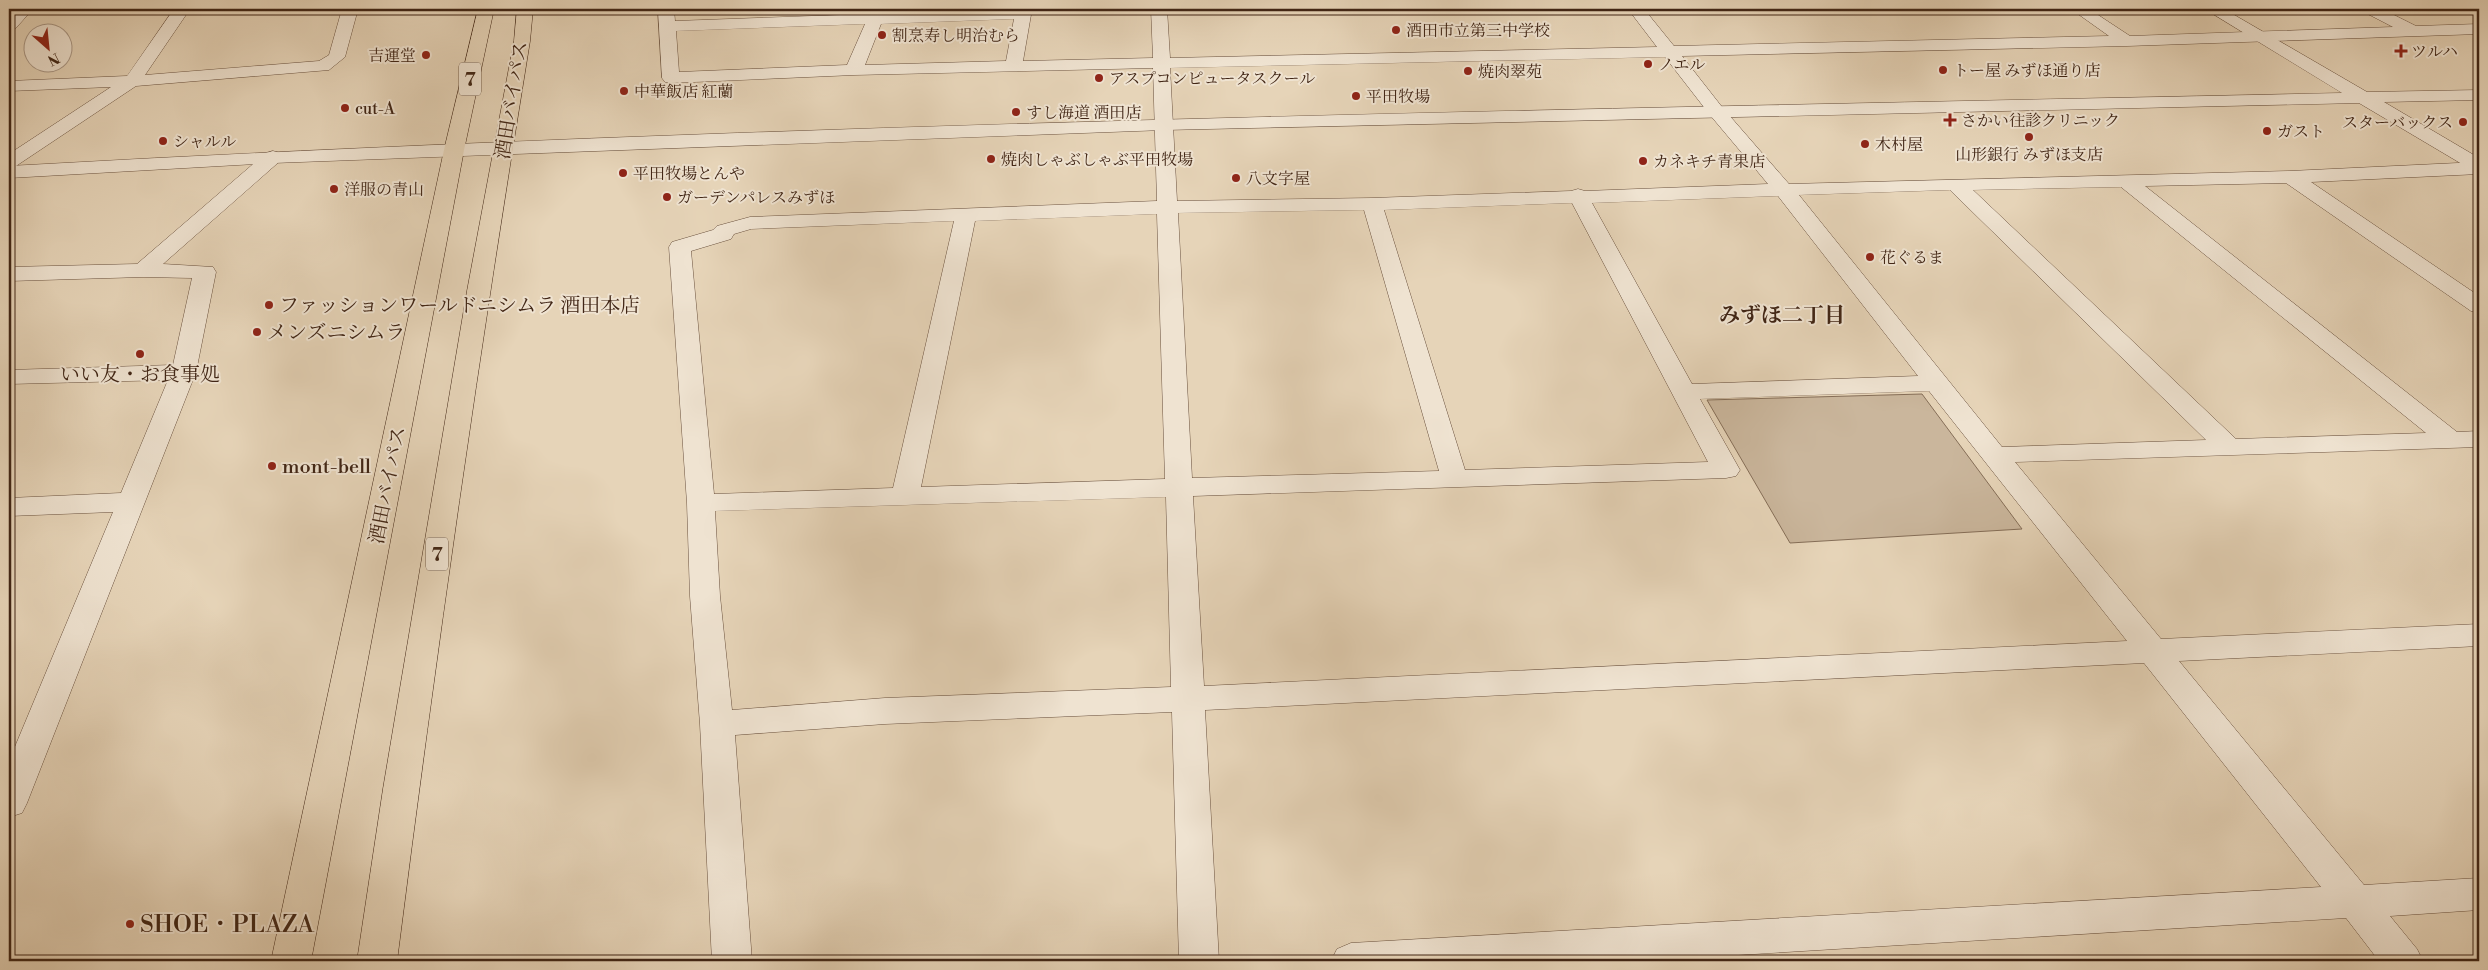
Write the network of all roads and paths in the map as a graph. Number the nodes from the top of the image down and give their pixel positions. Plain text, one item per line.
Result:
1 (24, 9) edge
2 (182, 9) edge
3 (350, 9) edge
4 (486, 9) edge
5 (524, 9) edge
6 (744, 9) edge
7 (1159, 9) edge
8 (1636, 9) edge
9 (2079, 9) edge
10 (2213, 9) edge
11 (2370, 9) edge
12 (1024, 12) edge
13 (877, 14) edge
14 (666, 17) edge
15 (735, 23) junction
16 (9, 26) edge
17 (2479, 29) edge
18 (2415, 31) junction
19 (2260, 37) junction
20 (2127, 41) junction
21 (1669, 51) junction
22 (1161, 63) junction
23 (1014, 66) junction
24 (854, 70) junction
25 (132, 81) junction
26 (9, 86) edge
27 (2479, 95) edge
28 (2364, 98) junction
29 (1716, 111) junction
30 (1164, 124) junction
31 (504, 148) junction
32 (454, 150) junction
33 (273, 157) junction
34 (9, 162) edge
35 (2479, 167) edge
36 (9, 172) edge
37 (2290, 177) junction
38 (2125, 180) junction
39 (1955, 184) junction
40 (1783, 189) junction
41 (1578, 195) junction
42 (1372, 204) junction
43 (1167, 207) junction
44 (966, 214) junction
45 (142, 270) junction
46 (9, 274) edge
47 (2479, 306) edge
48 (184, 372) junction
49 (9, 377) edge
50 (1936, 383) junction
51 (1684, 392) junction
52 (2479, 439) edge
53 (2451, 440) junction
54 (2230, 448) junction
55 (1994, 455) junction
56 (1454, 477) junction
57 (1179, 488) junction
58 (905, 496) junction
59 (130, 502) junction
60 (701, 503) junction
61 (9, 507) edge
62 (2479, 635) edge
63 (2152, 650) junction
64 (1186, 699) junction
65 (717, 724) junction
66 (9, 803) edge
67 (2479, 894) edge
68 (2355, 901) junction
69 (291, 961) edge
70 (377, 961) edge
71 (732, 961) edge
72 (1198, 961) edge
73 (1351, 961) edge
74 (2403, 961) edge

1 - 16 street
2 - 25 street
3 - 25 street
4 - 32 highway, 酒田バイパス / 7
5 - 31 highway, 酒田バイパス / 7
6 - 15 street
7 - 22 street
8 - 21 street
9 - 20 street
10 - 19 street
11 - 18 street
12 - 13 street
12 - 23 street
13 - 15 street
13 - 24 street
14 - 15 street
14 - 24 street
17 - 18 street
18 - 19 street
19 - 20 street
19 - 28 street
20 - 21 street
21 - 22 street
21 - 29 street
22 - 23 street
22 - 30 street
23 - 24 street
25 - 26 street
25 - 34 street
27 - 28 street
28 - 29 street
28 - 35 street
29 - 30 street
29 - 40 street
30 - 31 street
30 - 43 street
31 - 32 street
31 - 70 highway, 酒田バイパス / 7
32 - 33 street
32 - 69 highway, 酒田バイパス / 7
33 - 36 street
33 - 45 street
35 - 37 street
37 - 38 street
37 - 47 street
38 - 39 street
38 - 53 street
39 - 40 street
39 - 54 street
40 - 41 street
40 - 50 street
41 - 42 street
41 - 51 street
42 - 43 street
42 - 56 street
43 - 44 street
43 - 57 street
44 - 58 street
44 - 60 street
45 - 46 street
45 - 48 street
48 - 49 street
48 - 59 street
50 - 51 street
50 - 55 street
51 - 56 street
52 - 53 street
53 - 54 street
54 - 55 street
55 - 63 street
56 - 57 street
57 - 58 street
57 - 64 street
58 - 60 street
59 - 61 street
59 - 66 street
60 - 65 street
62 - 63 street
63 - 64 street
63 - 68 street
64 - 65 street
64 - 72 street
65 - 71 street
67 - 68 street
68 - 73 street
68 - 74 street

